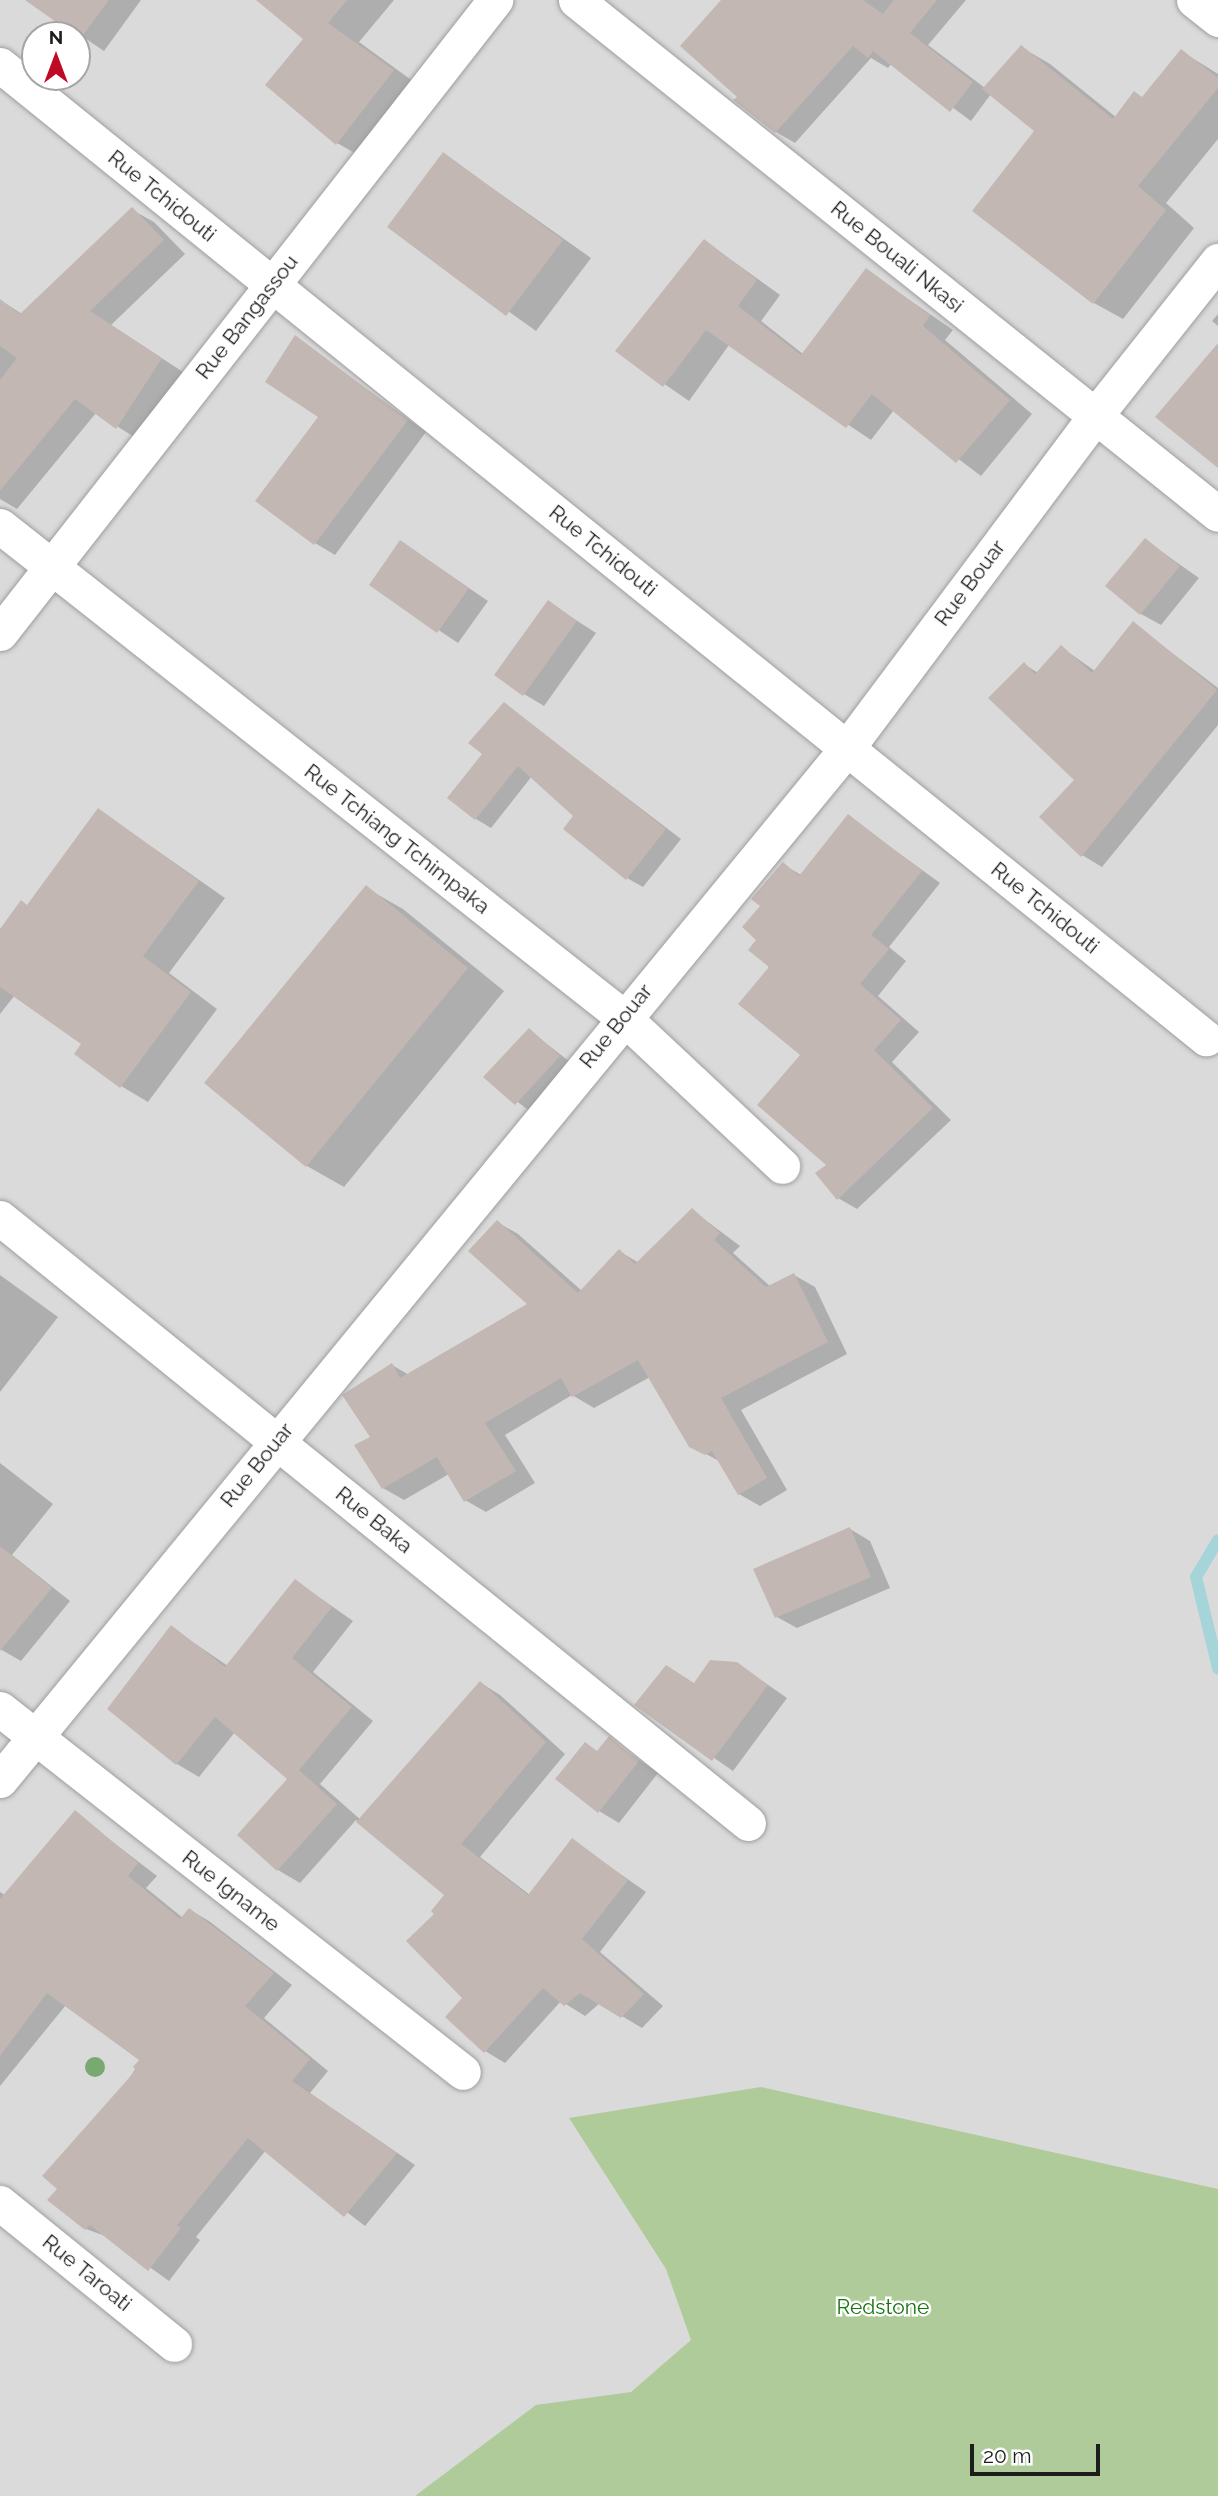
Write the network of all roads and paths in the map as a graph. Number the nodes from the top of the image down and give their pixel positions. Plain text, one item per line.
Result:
1 (495, 0) edge
2 (576, 0) edge
3 (1194, 0) edge
4 (1218, 19) edge
5 (0, 65) edge
6 (1218, 261) edge
7 (272, 285) junction
8 (1094, 415) junction
9 (1218, 514) edge
10 (0, 526) edge
11 (52, 567) junction
12 (0, 633) edge
13 (847, 748) junction
14 (622, 1017) junction
15 (1206, 1038) dead end
16 (782, 1166) dead end
17 (0, 1217) edge
18 (277, 1441) junction
19 (0, 1709) edge
20 (36, 1738) junction
21 (0, 1780) edge
22 (748, 1823) dead end
23 (463, 2072) dead end
24 (0, 2203) edge
25 (174, 2344) dead end

1 - 7 street, Rue Bangassou
2 - 8 street, Rue Bouali Nkasi
3 - 4 street
5 - 7 street, Rue Tchidouti
6 - 8 street, Rue Bouar
7 - 11 street, Rue Bangassou
7 - 13 street, Rue Tchidouti
8 - 9 street, Rue Bouali Nkasi
8 - 13 street, Rue Bouar
10 - 11 street, Rue Tchiang Tchimpaka
11 - 12 street, Rue Bangassou
11 - 14 street, Rue Tchiang Tchimpaka
13 - 14 street, Rue Bouar
13 - 15 street, Rue Tchidouti
14 - 16 street, Rue Tchiang Tchimpaka
14 - 18 street, Rue Bouar
17 - 18 street, Rue Baka
18 - 20 street, Rue Bouar
18 - 22 street, Rue Baka
19 - 20 street, Rue Igname
20 - 21 street, Rue Bouar
20 - 23 street, Rue Igname
24 - 25 street, Rue Taroati

